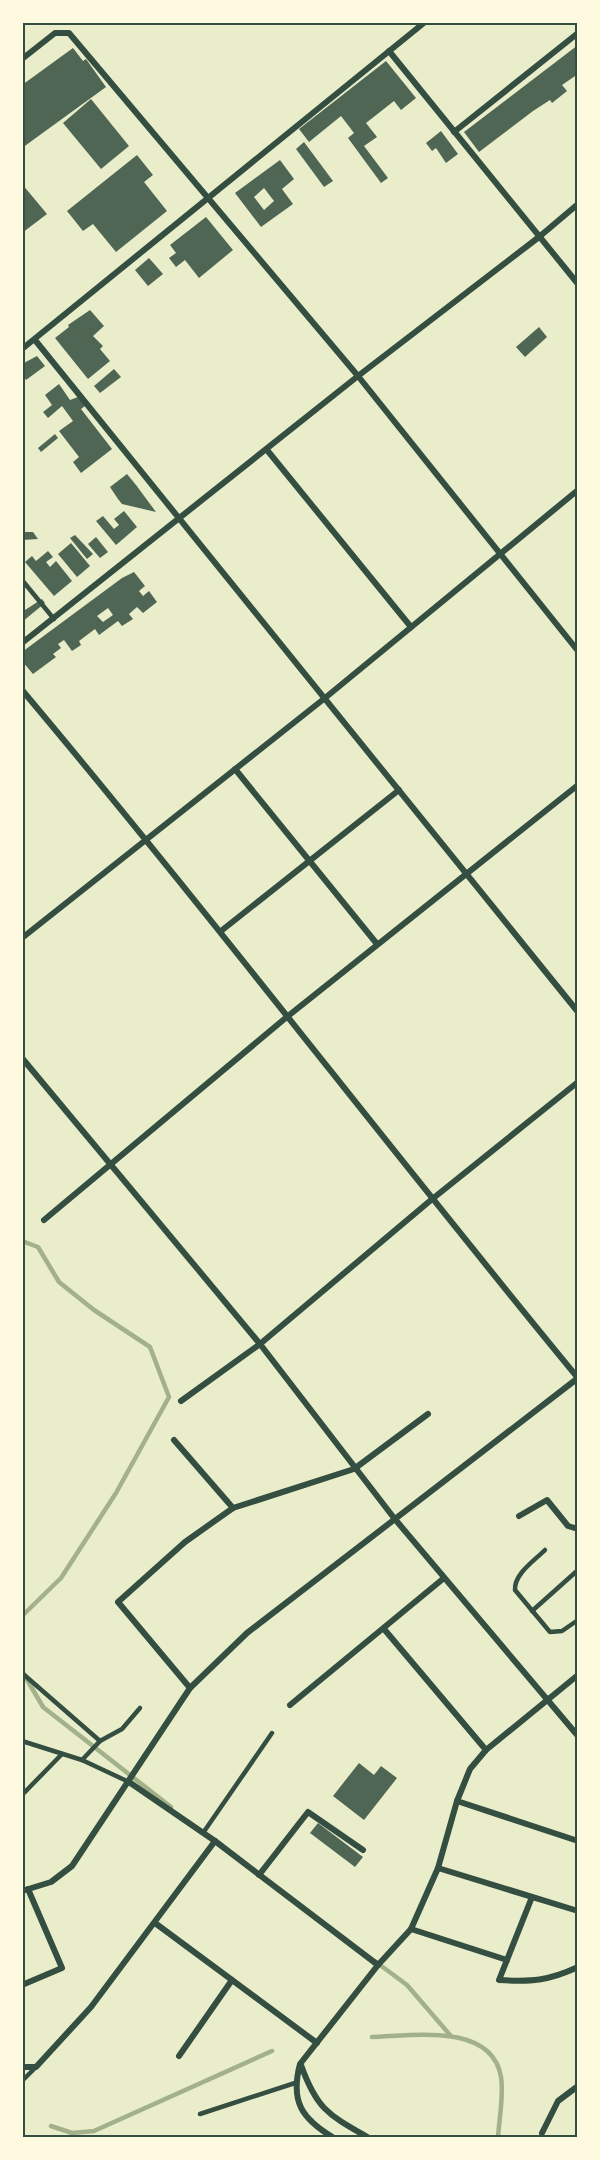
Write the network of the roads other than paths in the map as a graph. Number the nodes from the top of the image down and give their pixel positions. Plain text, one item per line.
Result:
1 (425, 22) edge
2 (578, 33) edge
3 (389, 51) junction
4 (22, 59) edge
5 (454, 132) junction
6 (207, 198) junction
7 (578, 204) edge
8 (539, 237) junction
9 (578, 284) edge
10 (35, 340) junction
11 (22, 349) edge
12 (358, 376) junction
13 (267, 450) junction
14 (578, 490) edge
15 (181, 518) junction
16 (500, 553) junction
17 (22, 580) edge
18 (54, 618) junction
19 (411, 627) junction
20 (22, 643) edge
21 (578, 651) edge
22 (22, 690) edge
23 (325, 698) junction
24 (235, 769) junction
25 (578, 785) edge
26 (399, 790) junction
27 (148, 840) junction
28 (309, 861) junction
29 (466, 873) junction
30 (221, 931) junction
31 (22, 938) edge
32 (377, 944) junction
33 (578, 1012) edge
34 (288, 1016) junction
35 (22, 1058) edge
36 (578, 1082) edge
37 (110, 1165) junction
38 (431, 1200) junction
39 (44, 1220) dead end
40 (260, 1344) junction
41 (578, 1378) edge
42 (181, 1401) dead end
43 (428, 1414) dead end
44 (174, 1440) dead end
45 (354, 1469) junction
46 (233, 1508) junction
47 (519, 1516) dead end
48 (394, 1518) junction
49 (578, 1529) edge
50 (544, 1550) dead end
51 (578, 1570) edge
52 (444, 1578) junction
53 (532, 1611) junction
54 (578, 1620) edge
55 (384, 1629) junction
56 (22, 1673) edge
57 (578, 1675) edge
58 (190, 1688) junction
59 (549, 1700) junction
60 (290, 1706) dead end
61 (140, 1707) dead end
62 (272, 1733) dead end
63 (578, 1736) edge
64 (22, 1741) edge
65 (100, 1741) junction
66 (486, 1750) junction
67 (62, 1754) junction
68 (82, 1760) junction
69 (129, 1782) junction
70 (22, 1795) edge
71 (457, 1801) junction
72 (203, 1833) junction
73 (215, 1841) junction
74 (578, 1841) edge
75 (363, 1850) dead end
76 (438, 1868) junction
77 (259, 1875) junction
78 (26, 1890) edge
79 (532, 1897) junction
80 (578, 1911) edge
81 (154, 1923) junction
82 (411, 1929) junction
83 (507, 1960) junction
84 (378, 1965) junction
85 (578, 1967) edge
86 (232, 1980) junction
87 (22, 1985) edge
88 (317, 2043) junction
89 (179, 2056) dead end
90 (300, 2064) junction
91 (22, 2067) edge
92 (36, 2067) junction
93 (22, 2081) edge
94 (295, 2083) junction
95 (578, 2086) edge
96 (200, 2114) dead end
97 (542, 2133) dead end
98 (334, 2138) edge
99 (369, 2138) edge

1 - 3 street
2 - 5 street
3 - 5 street
3 - 6 street
4 - 6 street
5 - 8 street
6 - 10 street
6 - 12 street
7 - 8 street
8 - 9 street
8 - 12 street
10 - 11 street
10 - 15 street
12 - 13 street
12 - 16 street
13 - 15 street
13 - 19 street
14 - 16 street
15 - 18 street
15 - 23 street
16 - 19 street
16 - 21 street
17 - 18 lane
18 - 20 street
19 - 23 street
22 - 27 street
23 - 24 street
23 - 26 street
24 - 27 street
24 - 28 street
25 - 29 street
26 - 28 street
26 - 29 street
27 - 30 street
27 - 31 street
28 - 30 street
28 - 32 street
29 - 32 street
29 - 33 street
30 - 34 street
32 - 34 street
34 - 37 street
34 - 38 street
35 - 37 street
36 - 38 street
37 - 39 street
37 - 40 street
38 - 40 street
38 - 41 street
40 - 42 street
40 - 45 street
41 - 48 street
43 - 45 street
44 - 46 street
45 - 46 street
45 - 48 street
46 - 58 street
47 - 49 street
48 - 52 street
48 - 58 street
50 - 53 lane
51 - 53 lane
52 - 55 street
52 - 59 street
53 - 54 lane
55 - 60 street
55 - 66 street
56 - 65 lane
57 - 59 street
58 - 69 street
59 - 63 street
59 - 66 street
61 - 65 lane
62 - 72 lane
64 - 67 lane
65 - 68 lane
66 - 71 street
67 - 68 lane
67 - 70 lane
68 - 69 lane
69 - 72 street
69 - 78 street
71 - 74 street
71 - 76 street
72 - 73 street
73 - 77 street
73 - 81 street
75 - 77 street
76 - 79 street
76 - 82 street
77 - 84 street
78 - 87 street
79 - 80 street
79 - 83 street
81 - 86 street
81 - 92 street
82 - 83 street
82 - 84 street
83 - 85 street
84 - 88 street
86 - 88 street
86 - 89 street
88 - 90 street
90 - 94 street
90 - 99 street
91 - 92 street
92 - 93 lane
94 - 96 lane
94 - 98 street
95 - 97 street

